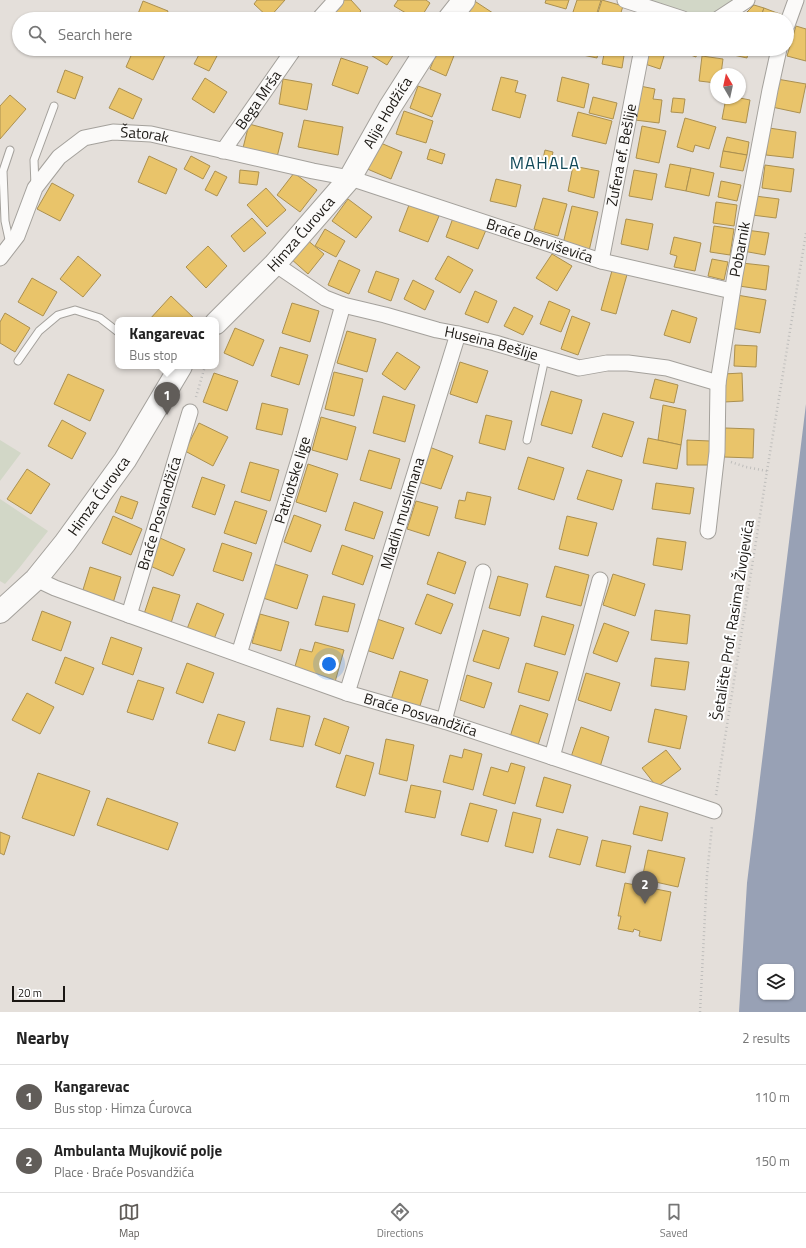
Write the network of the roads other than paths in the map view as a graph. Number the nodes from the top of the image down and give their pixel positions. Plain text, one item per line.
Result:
1 (336, 0) edge
2 (464, 0) edge
3 (625, 0) edge
4 (747, 0) edge
5 (796, 0) edge
6 (325, 12) edge
7 (455, 12) edge
8 (646, 12) edge
9 (730, 12) edge
10 (792, 12) edge
11 (289, 56) edge
12 (423, 56) edge
13 (641, 56) edge
14 (777, 56) edge
15 (54, 106) dead end
16 (10, 150) dead end
17 (223, 151) junction
18 (350, 178) junction
19 (35, 188) junction
20 (10, 244) junction
21 (0, 258) edge
22 (601, 261) junction
23 (275, 264) junction
24 (732, 291) junction
25 (343, 305) junction
26 (219, 320) edge
27 (115, 330) edge
28 (458, 334) junction
29 (545, 358) junction
30 (18, 361) dead end
31 (177, 369) edge
32 (718, 383) junction
33 (190, 412) road end
34 (527, 440) dead end
35 (708, 530) dead end
36 (483, 572) dead end
37 (36, 579) junction
38 (600, 580) dead end
39 (0, 612) edge
40 (129, 615) junction
41 (239, 654) junction
42 (347, 693) junction
43 (444, 721) junction
44 (552, 757) junction
45 (714, 811) road end

1 - 6 street
2 - 7 main road
3 - 8 street
4 - 9 street
5 - 10 street
11 - 17 street, Bega Mrša
12 - 18 main road, Alije Hodžića
13 - 22 street, Zufera ef. Bešlije
14 - 24 street, Pobarnik
15 - 19 lane
16 - 20 lane
17 - 18 street, Šatorak
17 - 19 street, Šatorak
18 - 22 street, Braće Derviševića
18 - 23 main road, Himza Ćurovca
19 - 20 street, Šatorak
20 - 21 street, Šatorak
22 - 24 street, Braće Derviševića
23 - 25 street, Huseina Bešlije
23 - 26 main road, Himza Ćurovca
24 - 32 street, Pobarnik
25 - 28 street, Huseina Bešlije
25 - 41 street, Patriotske lige
27 - 30 lane
28 - 29 street, Huseina Bešlije
28 - 42 street, Mladih muslimana
29 - 32 street, Huseina Bešlije
29 - 34 lane
31 - 37 main road, Himza Ćurovca
32 - 35 street, Pobarnik
33 - 40 street, Braće Posvandžića
36 - 43 street
37 - 39 main road, Himza Ćurovca
37 - 40 street, Braće Posvandžića
38 - 44 street
40 - 41 street, Braće Posvandžića
41 - 42 street, Braće Posvandžića
42 - 43 street, Braće Posvandžića
43 - 44 street, Braće Posvandžića
44 - 45 street, Braće Posvandžića

